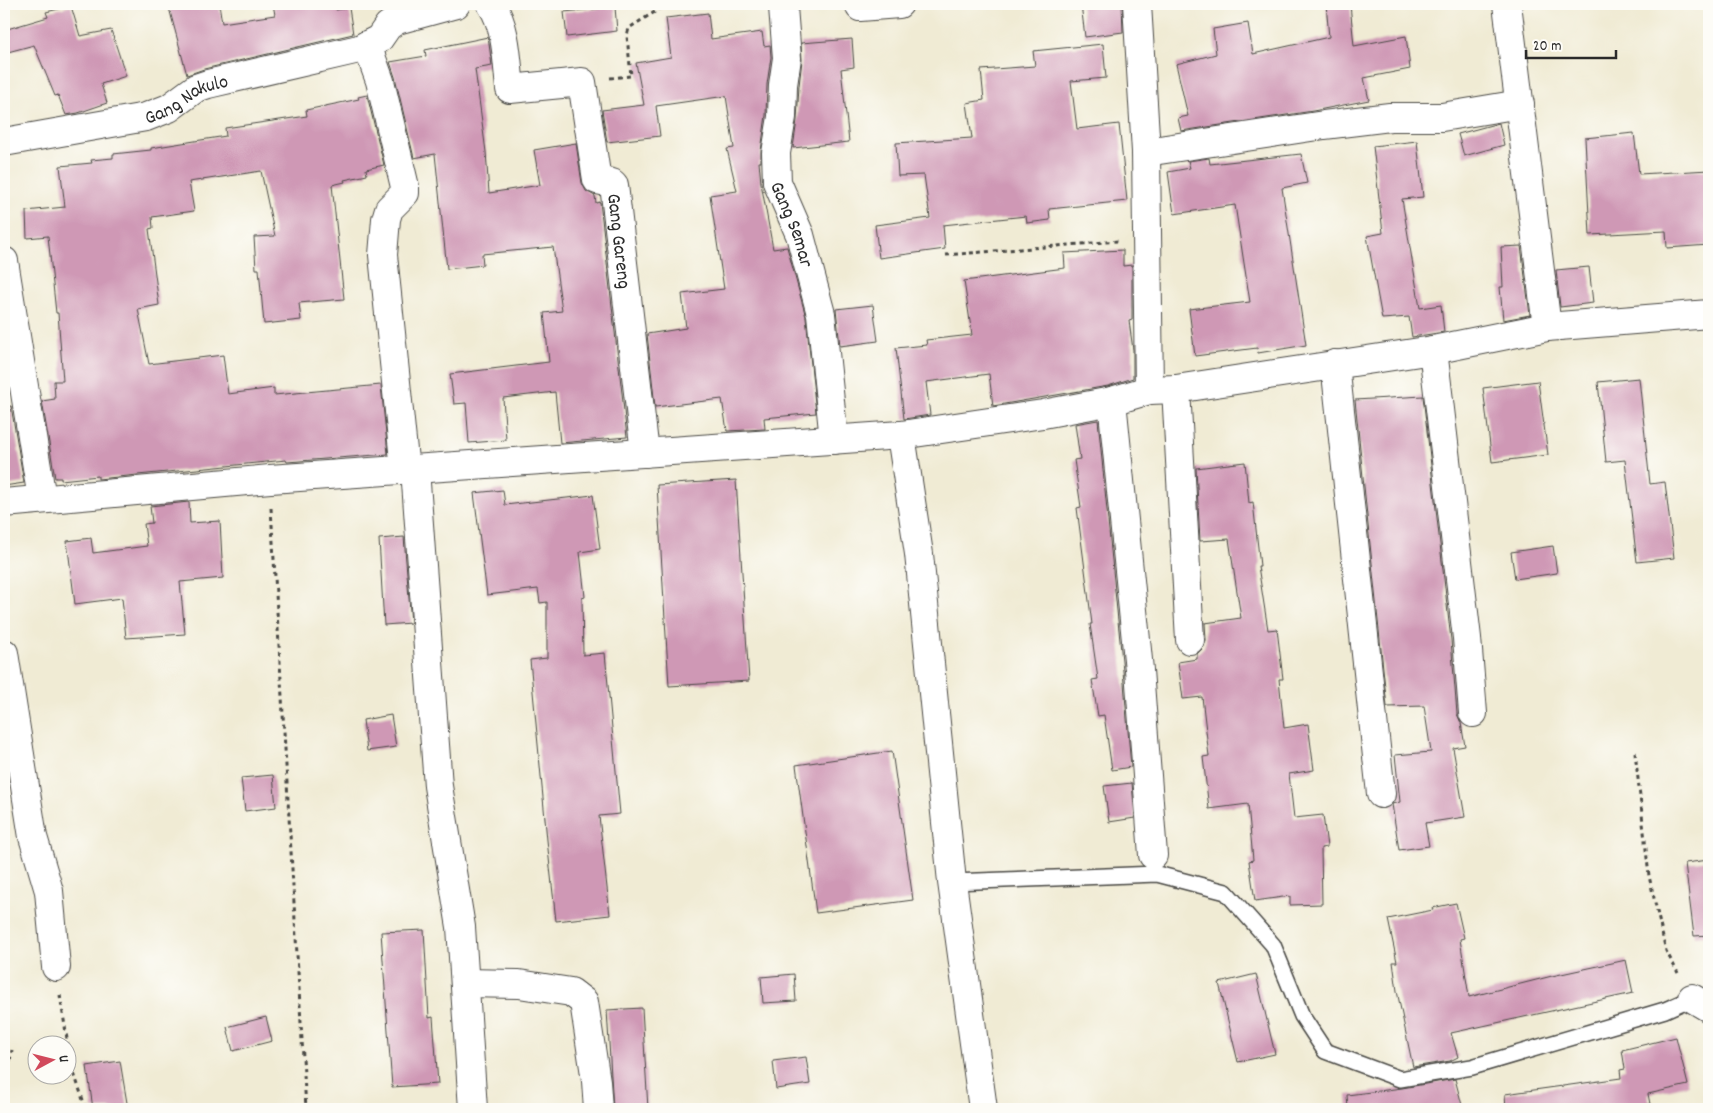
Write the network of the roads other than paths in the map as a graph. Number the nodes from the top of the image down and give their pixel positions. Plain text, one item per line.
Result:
1 (456, 4) edge
2 (492, 4) edge
3 (899, 4) edge
4 (1137, 4) edge
5 (1507, 4) edge
6 (860, 6) dead end
7 (783, 7) dead end
8 (367, 45) junction
9 (1520, 104) junction
10 (4, 142) edge
11 (1146, 152) junction
12 (4, 261) edge
13 (1709, 314) edge
14 (1548, 327) junction
15 (1432, 350) junction
16 (1335, 364) junction
17 (1163, 389) junction
18 (1112, 401) junction
19 (902, 435) junction
20 (834, 440) junction
21 (645, 453) junction
22 (410, 469) junction
23 (42, 499) junction
24 (4, 503) edge
25 (1190, 640) dead end
26 (4, 653) edge
27 (1473, 713) dead end
28 (1381, 794) dead end
29 (1153, 855) dead end
30 (952, 882) junction
31 (56, 967) road end
32 (465, 983) junction
33 (1700, 1003) edge
34 (473, 1109) edge
35 (598, 1109) edge
36 (983, 1109) edge

1 - 8 street
2 - 21 street, Gang Gareng
3 - 6 street
4 - 11 street
5 - 9 street
7 - 20 street, Gang Semar
8 - 10 street, Gang Nakulo
8 - 22 street
9 - 11 street
9 - 14 street
11 - 17 street
12 - 23 street
13 - 14 street
14 - 15 street
15 - 16 street
15 - 27 street
16 - 17 street
16 - 28 street
17 - 18 street
17 - 25 street
18 - 19 street
18 - 29 street
19 - 20 street
19 - 30 street
20 - 21 street
21 - 22 street
22 - 23 street
22 - 32 street
23 - 24 street
26 - 31 street
30 - 33 lane
30 - 36 street
32 - 34 street
32 - 35 street

